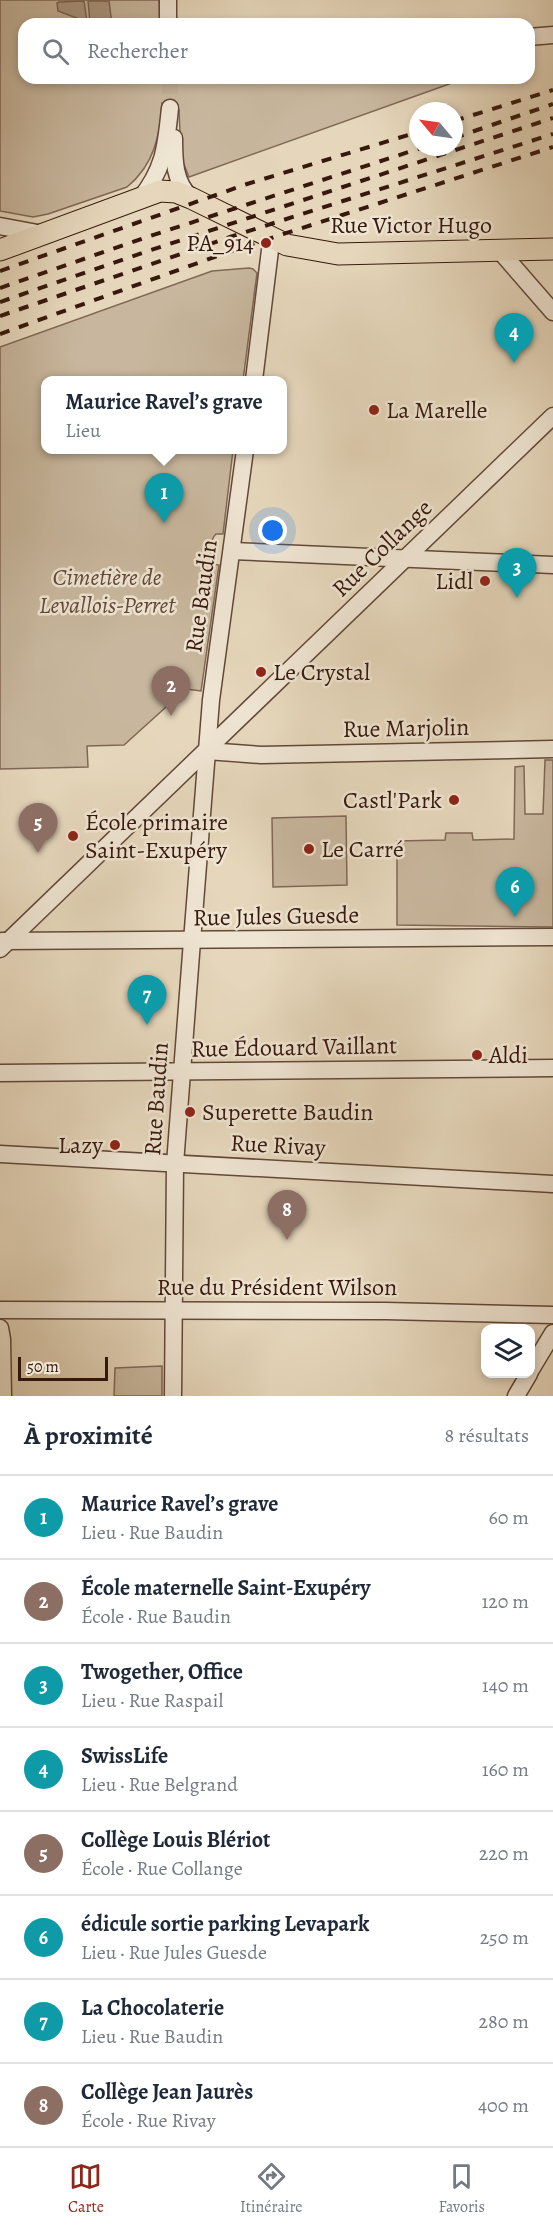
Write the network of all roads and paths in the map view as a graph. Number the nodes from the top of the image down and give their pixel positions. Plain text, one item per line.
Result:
1 (168, 0) edge
2 (168, 18) edge
3 (553, 35) edge
4 (535, 36) edge
5 (183, 191) junction
6 (140, 199) junction
7 (0, 226) edge
8 (44, 234) junction
9 (553, 249) edge
10 (0, 250) edge
11 (276, 250) junction
12 (500, 251) junction
13 (553, 312) edge
14 (255, 376) edge
15 (553, 416) edge
16 (244, 454) edge
17 (232, 551) junction
18 (406, 559) junction
19 (553, 565) edge
20 (553, 749) edge
21 (207, 751) junction
22 (553, 938) edge
23 (192, 941) junction
24 (2, 944) edge
25 (553, 1068) edge
26 (182, 1072) junction
27 (0, 1073) edge
28 (0, 1154) edge
29 (176, 1164) junction
30 (553, 1184) edge
31 (0, 1310) edge
32 (173, 1311) junction
33 (553, 1315) edge
34 (0, 1328) edge
35 (553, 1333) edge
36 (535, 1364) edge
37 (526, 1378) edge
38 (3, 1394) edge
39 (173, 1396) edge
40 (516, 1396) edge

1 - 2 street
3 - 4 street
5 - 6 main road
5 - 6 street
5 - 11 main road, Rue Victor Hugo
6 - 8 main road
7 - 8 street
8 - 10 main road
9 - 12 main road, Rue Victor Hugo
11 - 12 main road, Rue Victor Hugo
11 - 14 street
12 - 13 street
15 - 18 street, Rue Collange
16 - 17 street, Rue Baudin
17 - 18 street
17 - 21 street, Rue Baudin
18 - 19 street
18 - 21 street, Rue Collange
20 - 21 street, Rue Marjolin
21 - 23 street, Rue Baudin
21 - 24 street
22 - 23 street, Rue Jules Guesde
23 - 24 street, Rue Jules Guesde
23 - 26 street, Rue Baudin
25 - 26 street, Rue Édouard Vaillant
26 - 27 street, Rue Édouard Vaillant
26 - 29 street, Rue Baudin
28 - 29 street, Rue Rivay
29 - 30 street, Rue Rivay
29 - 32 street, Rue Baudin
31 - 32 street, Rue du Président Wilson
32 - 33 street, Rue du Président Wilson
32 - 39 street, Rue Baudin
34 - 38 street
35 - 36 street
37 - 40 street

